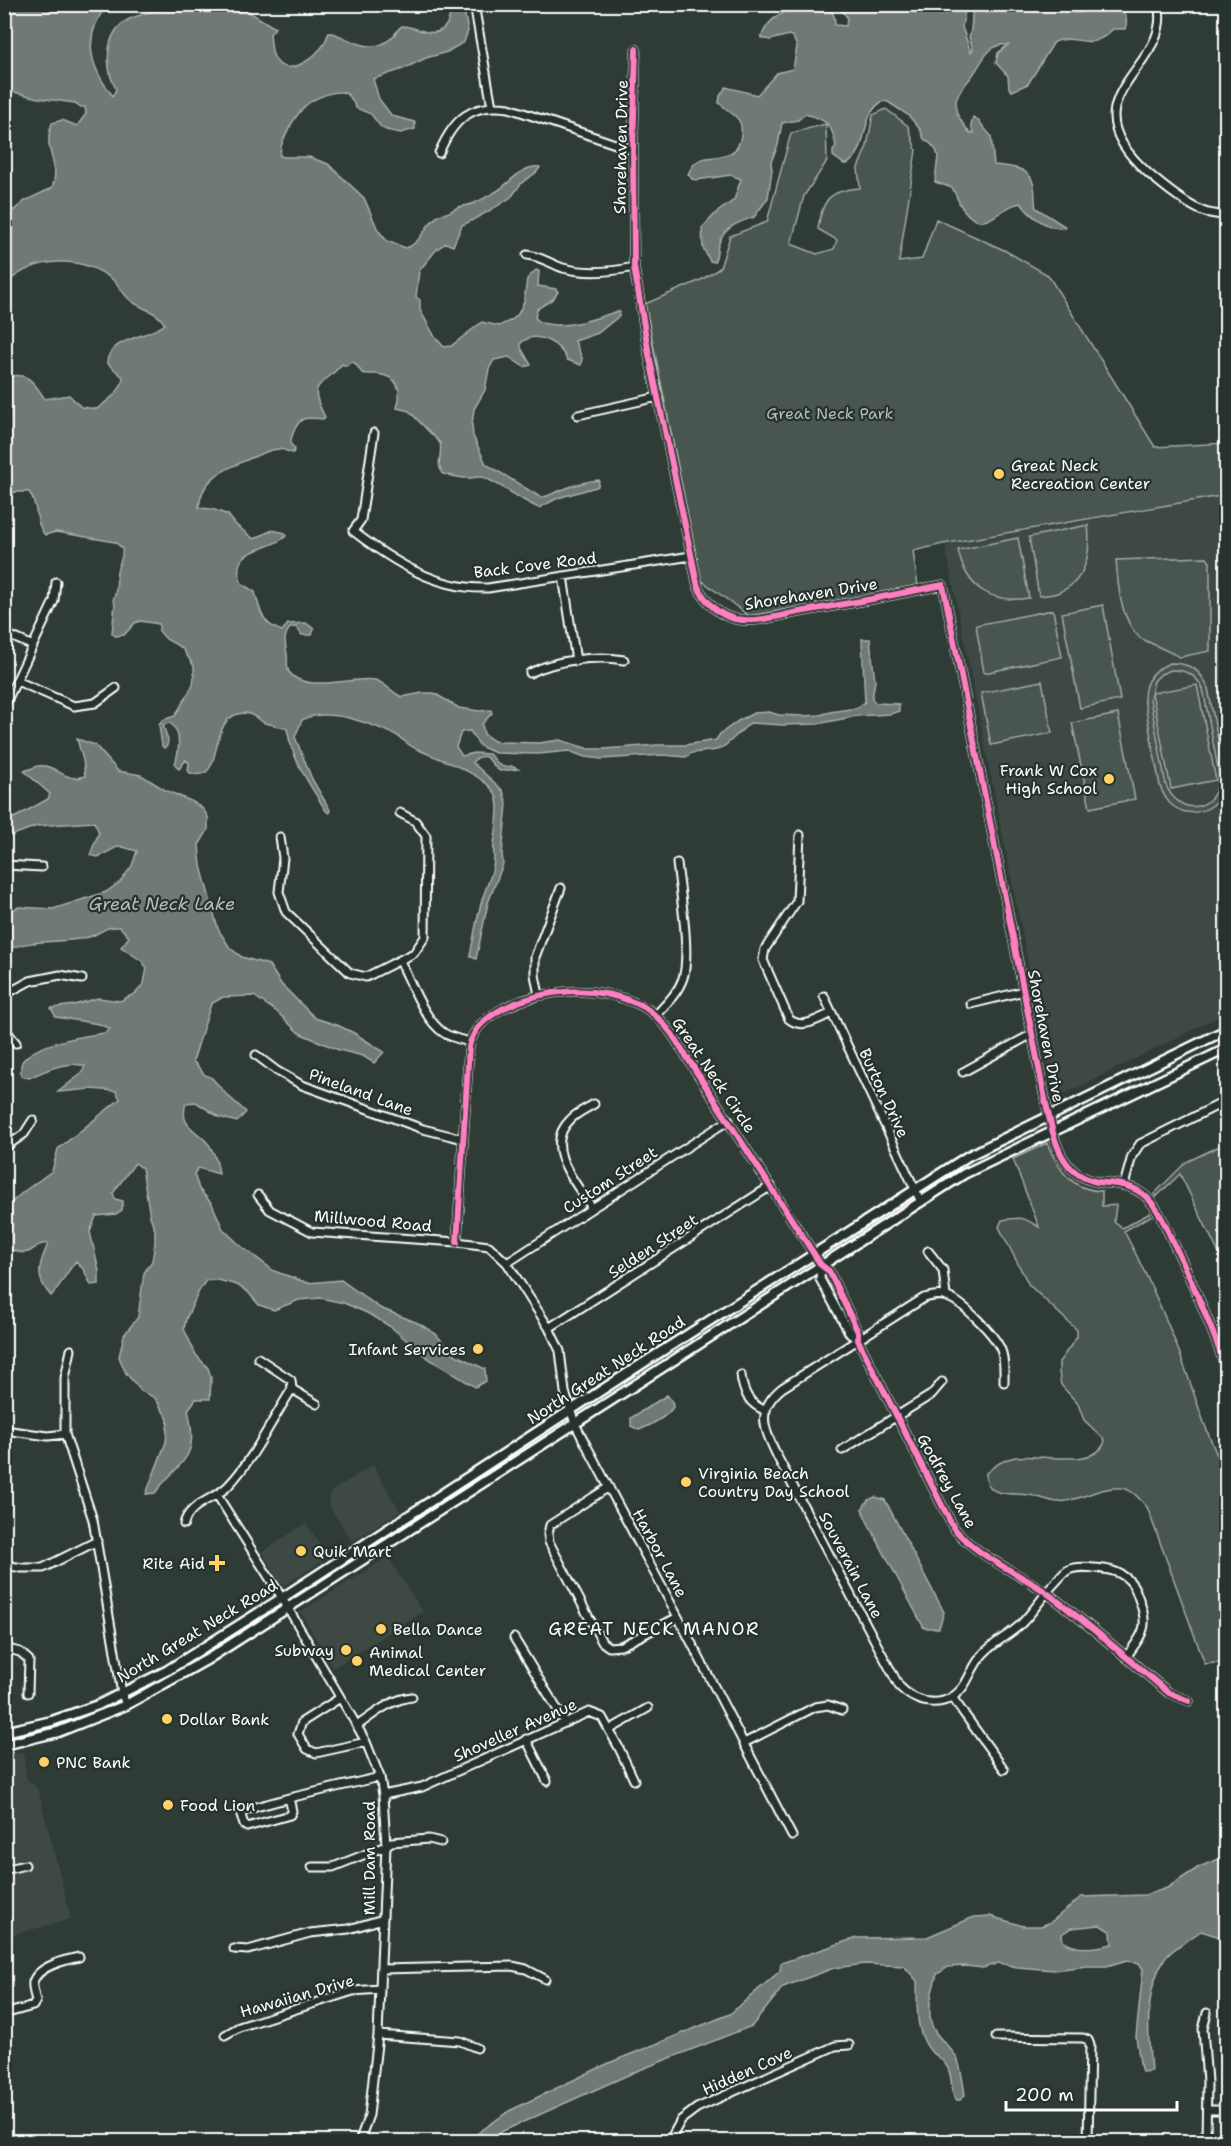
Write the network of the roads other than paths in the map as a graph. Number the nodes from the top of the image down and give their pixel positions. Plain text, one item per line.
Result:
1 (474, 4) edge
2 (1158, 4) edge
3 (636, 49) dead end
4 (492, 107) junction
5 (633, 150) junction
6 (439, 153) dead end
7 (1227, 216) edge
8 (527, 255) dead end
9 (634, 267) junction
10 (658, 398) junction
11 (578, 416) dead end
12 (374, 434) dead end
13 (691, 556) junction
14 (563, 576) junction
15 (56, 582) dead end
16 (4, 633) edge
17 (33, 646) junction
18 (624, 660) dead end
19 (576, 661) junction
20 (530, 674) dead end
21 (17, 681) junction
22 (116, 688) dead end
23 (4, 707) edge
24 (400, 813) dead end
25 (801, 835) dead end
26 (280, 837) dead end
27 (677, 863) dead end
28 (4, 865) edge
29 (42, 867) dead end
30 (561, 888) dead end
31 (400, 961) junction
32 (82, 980) dead end
33 (1024, 992) junction
34 (4, 995) edge
35 (539, 995) junction
36 (824, 996) dead end
37 (971, 1004) dead end
38 (832, 1013) junction
39 (656, 1015) junction
40 (4, 1028) edge
41 (1227, 1030) edge
42 (1032, 1034) junction
43 (470, 1042) junction
44 (16, 1043) dead end
45 (1227, 1049) edge
46 (256, 1055) dead end
47 (963, 1072) dead end
48 (1227, 1101) edge
49 (594, 1104) dead end
50 (1049, 1118) junction
51 (33, 1120) dead end
52 (729, 1120) junction
53 (1052, 1131) junction
54 (463, 1139) junction
55 (4, 1148) edge
56 (1125, 1185) junction
57 (771, 1186) junction
58 (914, 1189) junction
59 (258, 1195) dead end
60 (921, 1202) junction
61 (592, 1208) junction
62 (457, 1242) junction
63 (928, 1251) dead end
64 (813, 1254) junction
65 (507, 1263) junction
66 (820, 1265) junction
67 (946, 1296) junction
68 (549, 1328) junction
69 (858, 1340) junction
70 (70, 1350) dead end
71 (258, 1358) dead end
72 (1227, 1369) edge
73 (741, 1375) dead end
74 (942, 1382) dead end
75 (1004, 1382) dead end
76 (292, 1389) junction
77 (317, 1404) dead end
78 (571, 1411) junction
79 (766, 1411) junction
80 (896, 1418) junction
81 (575, 1424) junction
82 (4, 1430) edge
83 (65, 1434) junction
84 (842, 1450) dead end
85 (609, 1487) junction
86 (217, 1496) junction
87 (184, 1524) dead end
88 (97, 1542) junction
89 (4, 1565) edge
90 (1046, 1593) junction
91 (282, 1598) junction
92 (288, 1609) junction
93 (678, 1617) junction
94 (514, 1638) dead end
95 (4, 1648) edge
96 (1125, 1657) junction
97 (28, 1693) dead end
98 (122, 1694) junction
99 (952, 1696) junction
100 (412, 1697) dead end
101 (340, 1698) junction
102 (1189, 1701) dead end
103 (126, 1705) junction
104 (648, 1708) dead end
105 (842, 1710) dead end
106 (565, 1722) junction
107 (357, 1726) junction
108 (609, 1730) junction
109 (4, 1732) edge
110 (526, 1739) junction
111 (366, 1742) junction
112 (744, 1743) junction
113 (4, 1745) edge
114 (1004, 1769) dead end
115 (380, 1777) junction
116 (634, 1780) dead end
117 (547, 1781) dead end
118 (383, 1795) junction
119 (289, 1798) junction
120 (792, 1836) dead end
121 (441, 1842) dead end
122 (386, 1846) junction
123 (25, 1865) dead end
124 (312, 1867) dead end
125 (4, 1870) edge
126 (383, 1919) junction
127 (234, 1949) dead end
128 (79, 1957) dead end
129 (381, 1969) junction
130 (545, 1979) dead end
131 (380, 1989) junction
132 (1207, 2013) dead end
133 (4, 2014) edge
134 (225, 2035) dead end
135 (378, 2035) junction
136 (996, 2037) dead end
137 (849, 2045) dead end
138 (477, 2048) dead end
139 (1207, 2110) junction
140 (1227, 2110) edge
141 (4, 2139) edge
142 (21, 2142) edge
143 (359, 2142) edge
144 (669, 2142) edge
145 (1088, 2142) edge
146 (1206, 2142) edge

1 - 4 street
2 - 7 street
3 - 5 street, Shorehaven Drive
4 - 5 street
4 - 6 street
5 - 9 street, Shorehaven Drive
8 - 9 street
9 - 10 street, Shorehaven Drive
10 - 11 street
10 - 13 street, Shorehaven Drive
12 - 14 street, Back Cove Road
13 - 14 street, Back Cove Road
13 - 33 street, Shorehaven Drive
14 - 19 street
15 - 17 street
16 - 17 street
17 - 21 street
18 - 19 street
19 - 20 street
21 - 22 street
21 - 23 street
24 - 31 street
25 - 38 street
26 - 31 street
27 - 39 street
28 - 29 street
30 - 35 street
31 - 43 street
32 - 34 street
33 - 37 street
33 - 42 street, Shorehaven Drive
35 - 39 street, Great Neck Circle
35 - 43 street, Great Neck Circle
36 - 38 street, Burton Drive
38 - 58 street, Burton Drive
39 - 52 street, Great Neck Circle
40 - 44 street
41 - 50 main road, North Great Neck Road
42 - 47 street
42 - 50 street, Shorehaven Drive
43 - 54 street
45 - 53 main road, North Great Neck Road
46 - 54 street, Pineland Lane
48 - 56 street
49 - 61 street
50 - 53 street, Shorehaven Drive
50 - 58 main road, North Great Neck Road
51 - 55 street
52 - 57 street, Great Neck Circle
52 - 61 street, Custom Street
53 - 56 street, Shorehaven Drive
53 - 60 main road, North Great Neck Road
54 - 62 street
56 - 72 street
57 - 64 street, Great Neck Circle
57 - 68 street, Selden Street
58 - 60 street, Burton Drive
58 - 64 main road, North Great Neck Road
59 - 62 street, Millwood Road
60 - 66 main road, North Great Neck Road
61 - 65 street, Custom Street
62 - 65 street, Millwood Road
63 - 67 street
64 - 66 street, Godfrey Lane
64 - 78 main road, North Great Neck Road
65 - 68 street, Millwood Road
66 - 69 street, Godfrey Lane
66 - 69 street, Godfrey Lane
66 - 81 main road, North Great Neck Road
67 - 69 street
67 - 75 street
68 - 78 street, Millwood Road
69 - 79 street
69 - 80 street, Godfrey Lane
70 - 83 street
71 - 76 street
73 - 79 street
74 - 80 street
76 - 77 street
76 - 86 street
78 - 81 street, Harbor Lane
78 - 91 main road, North Great Neck Road
79 - 99 street, Souverain Lane
80 - 84 street
80 - 90 street, Godfrey Lane
81 - 85 street, Harbor Lane
81 - 92 main road, North Great Neck Road
82 - 83 street
83 - 88 street
85 - 93 street, Harbor Lane
85 - 93 street
86 - 87 street
86 - 91 street, Mill Dam Road
88 - 89 street
88 - 98 street
90 - 96 street, Godfrey Lane
90 - 96 street
90 - 99 street
91 - 92 street, Mill Dam Road
91 - 98 main road, North Great Neck Road
92 - 101 street, Mill Dam Road
92 - 103 main road, North Great Neck Road
93 - 112 street, Harbor Lane
94 - 106 street
95 - 97 street
96 - 102 street, Godfrey Lane
98 - 103 street
98 - 109 main road, North Great Neck Road
99 - 114 street
100 - 107 street
101 - 107 street, Mill Dam Road
101 - 111 street
103 - 113 main road, North Great Neck Road
104 - 108 street
105 - 112 street
106 - 108 street, Shoveller Avenue
106 - 110 street, Shoveller Avenue
107 - 111 street, Mill Dam Road
108 - 116 street
110 - 117 street
110 - 118 street, Shoveller Avenue
111 - 115 street, Mill Dam Road
112 - 120 street, Harbor Lane
115 - 118 street, Mill Dam Road
115 - 119 street
118 - 122 street, Mill Dam Road
119 - 119 street
121 - 122 street
122 - 124 street
122 - 126 street, Mill Dam Road
123 - 125 street
126 - 127 street
126 - 129 street, Mill Dam Road
128 - 133 street
129 - 130 street
129 - 131 street, Mill Dam Road
131 - 134 street, Hawaiian Drive
131 - 135 street, Mill Dam Road
132 - 139 street
135 - 138 street
135 - 143 street, Mill Dam Road
136 - 145 street
137 - 144 street, Hidden Cove
139 - 140 street
139 - 146 street
141 - 142 street

